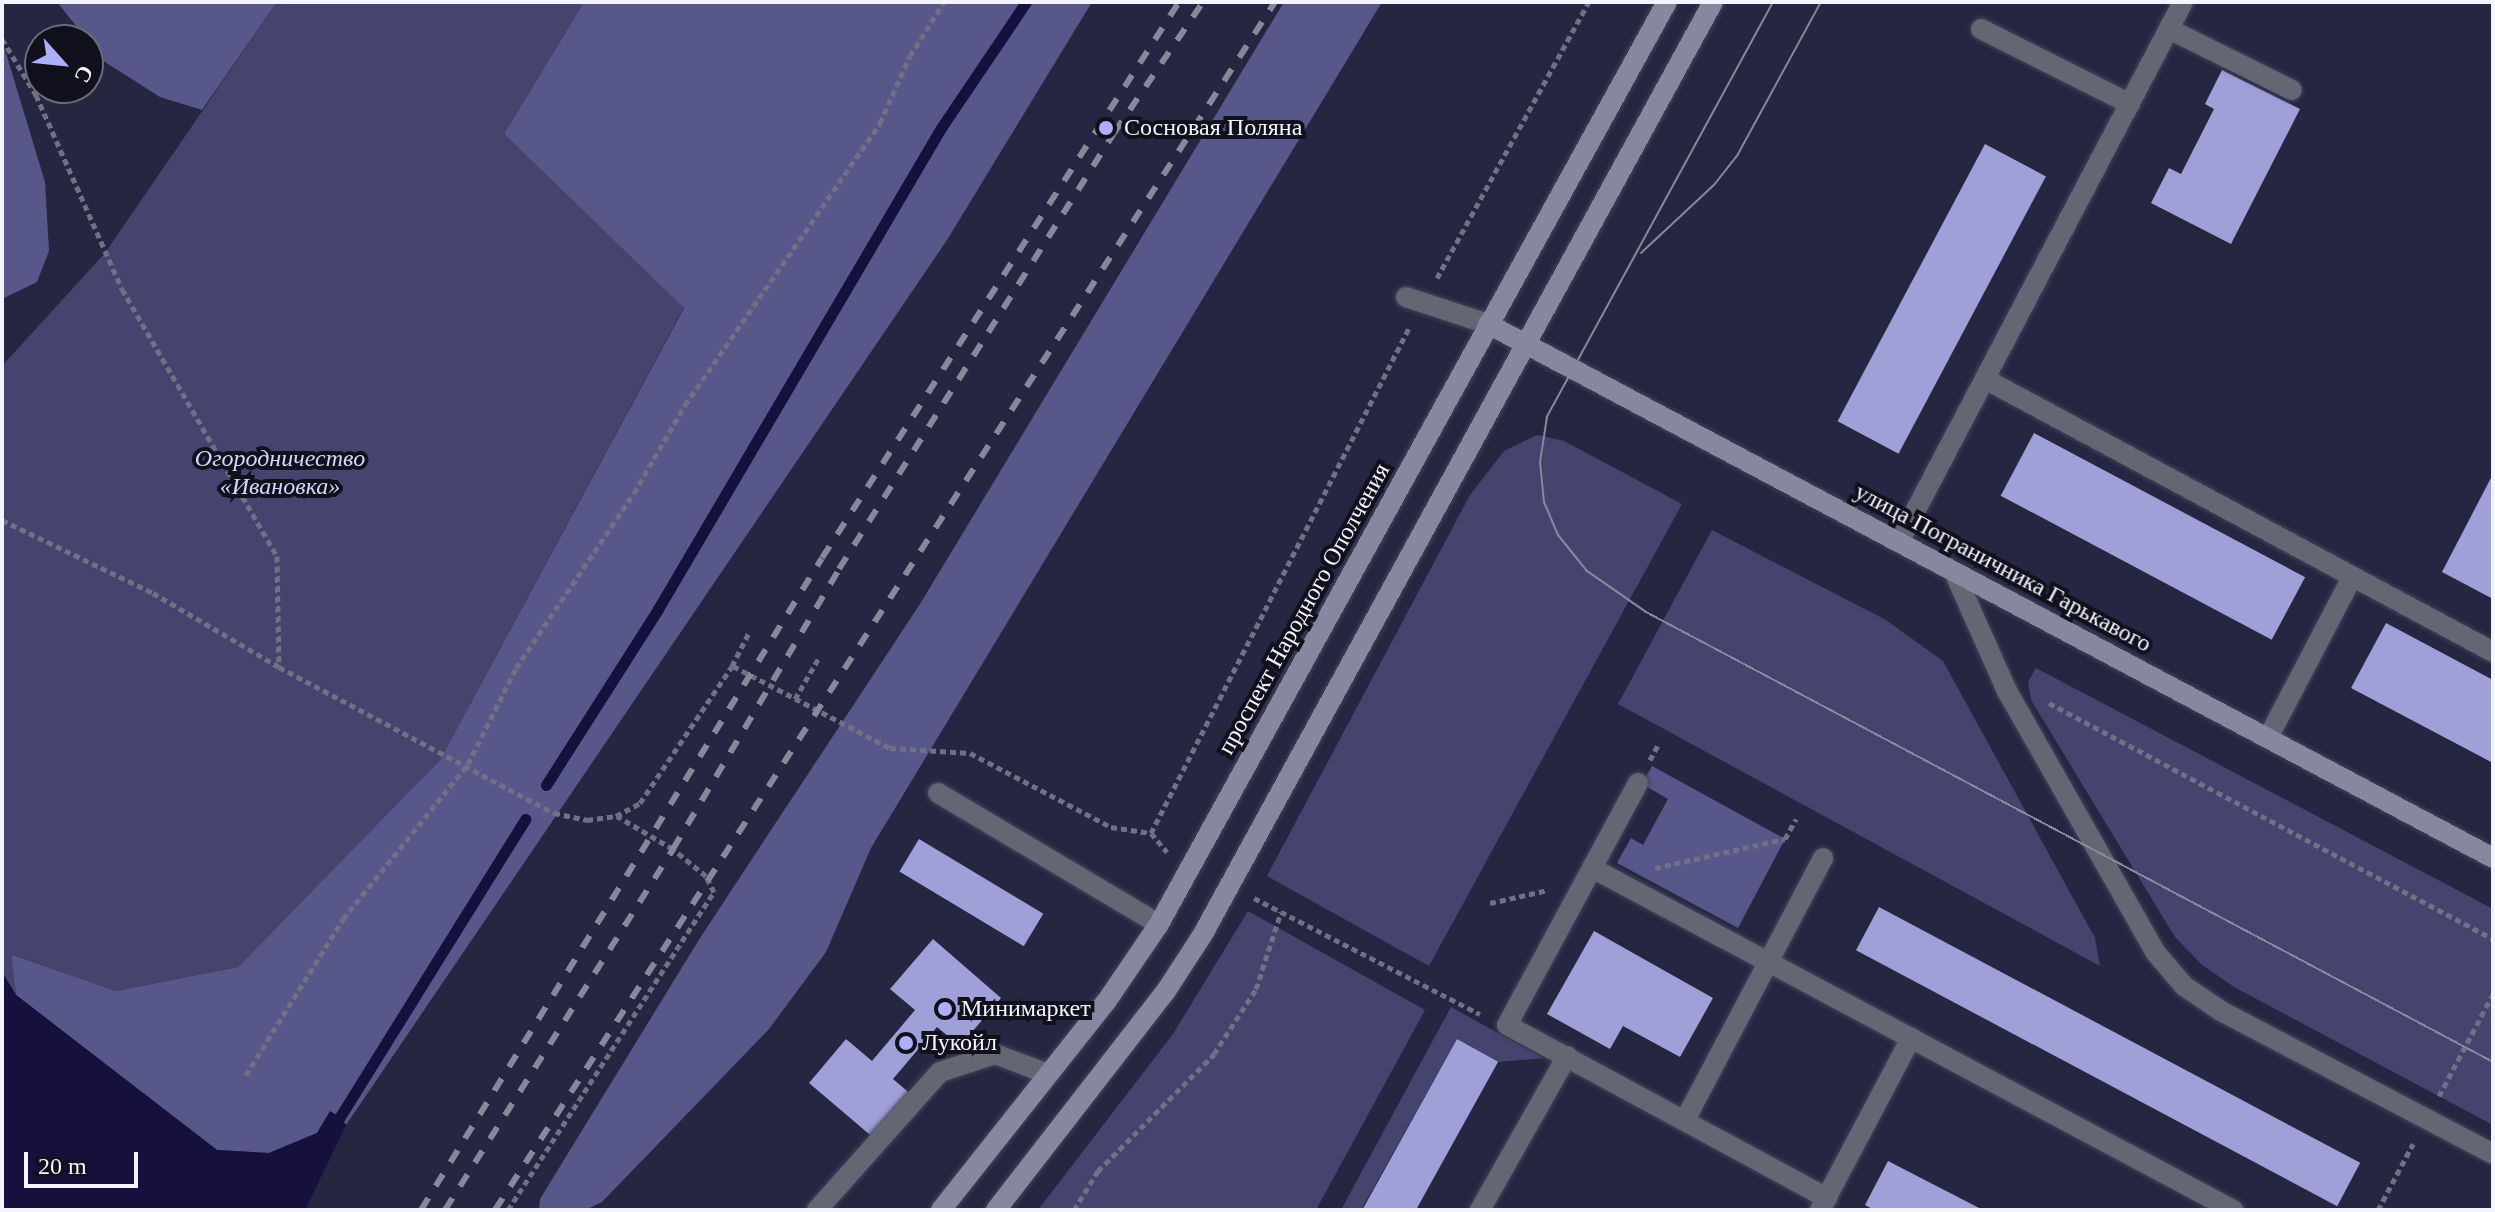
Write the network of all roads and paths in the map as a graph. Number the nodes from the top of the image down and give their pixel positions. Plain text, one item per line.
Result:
1 (944, 2) edge
2 (1589, 2) edge
3 (1667, 2) edge
4 (1713, 2) edge
5 (2183, 2) edge
6 (1981, 29) dead end
7 (2169, 29) junction
8 (2, 39) edge
9 (2292, 90) dead end
10 (2130, 104) junction
11 (1414, 301) junction
12 (1488, 324) junction
13 (1524, 343) junction
14 (1985, 379) junction
15 (2, 520) edge
16 (1899, 542) junction
17 (1954, 572) junction
18 (2352, 577) junction
19 (750, 631) dead end
20 (2493, 652) edge
21 (820, 656) dead end
22 (732, 666) junction
23 (279, 667) junction
24 (2007, 691) junction
25 (795, 699) junction
26 (2268, 738) junction
27 (468, 764) junction
28 (1638, 783) dead end
29 (938, 793) dead end
30 (616, 816) junction
31 (1796, 819) dead end
32 (1151, 833) junction
33 (1171, 855) dead end
34 (1823, 858) dead end
35 (2493, 858) edge
36 (1592, 868) junction
37 (1649, 869) dead end
38 (1562, 887) dead end
39 (1245, 893) dead end
40 (1490, 903) dead end
41 (1281, 912) junction
42 (1159, 924) junction
43 (2493, 939) edge
44 (1769, 962) junction
45 (2493, 994) edge
46 (1507, 1025) junction
47 (1911, 1038) junction
48 (1567, 1056) junction
49 (1048, 1074) junction
50 (246, 1075) dead end
51 (1685, 1120) junction
52 (2427, 1120) junction
53 (2493, 1154) edge
54 (1823, 1204) edge
55 (508, 1210) edge
56 (817, 1210) edge
57 (941, 1210) edge
58 (996, 1210) edge
59 (1074, 1210) edge
60 (1480, 1210) edge
61 (2233, 1210) edge
62 (2378, 1210) edge

1 - 27 path
2 - 11 path
3 - 12 street, проспект Народного Ополчения
4 - 13 street
5 - 7 street
6 - 10 street
7 - 9 street
7 - 10 street
8 - 23 path
10 - 14 street
11 - 12 street
11 - 32 path
12 - 13 street, улица Пограничника Гарькавого
12 - 42 street, проспект Народного Ополчения
13 - 16 street, улица Пограничника Гарькавого
13 - 58 street
14 - 16 street
14 - 18 street
15 - 23 path
16 - 17 street, улица Пограничника Гарькавого
17 - 24 street
17 - 26 street, улица Пограничника Гарькавого
18 - 20 street
18 - 26 street
19 - 22 path
21 - 25 path
22 - 25 path
22 - 30 path
23 - 27 path
24 - 43 path
24 - 52 street
25 - 32 path
26 - 35 street, улица Пограничника Гарькавого
27 - 30 path
27 - 50 path
28 - 36 street
29 - 42 street
30 - 55 path
31 - 37 path
32 - 33 path
34 - 44 street
36 - 44 street
36 - 46 street
38 - 40 path
39 - 41 path
41 - 46 path
41 - 59 path
42 - 49 street, проспект Народного Ополчения
44 - 47 street
44 - 51 street
45 - 52 path
46 - 48 street
47 - 54 street
47 - 61 street
48 - 51 street
48 - 60 street
49 - 56 street
49 - 57 street, проспект Народного Ополчения
51 - 54 street
52 - 53 street
52 - 62 path

